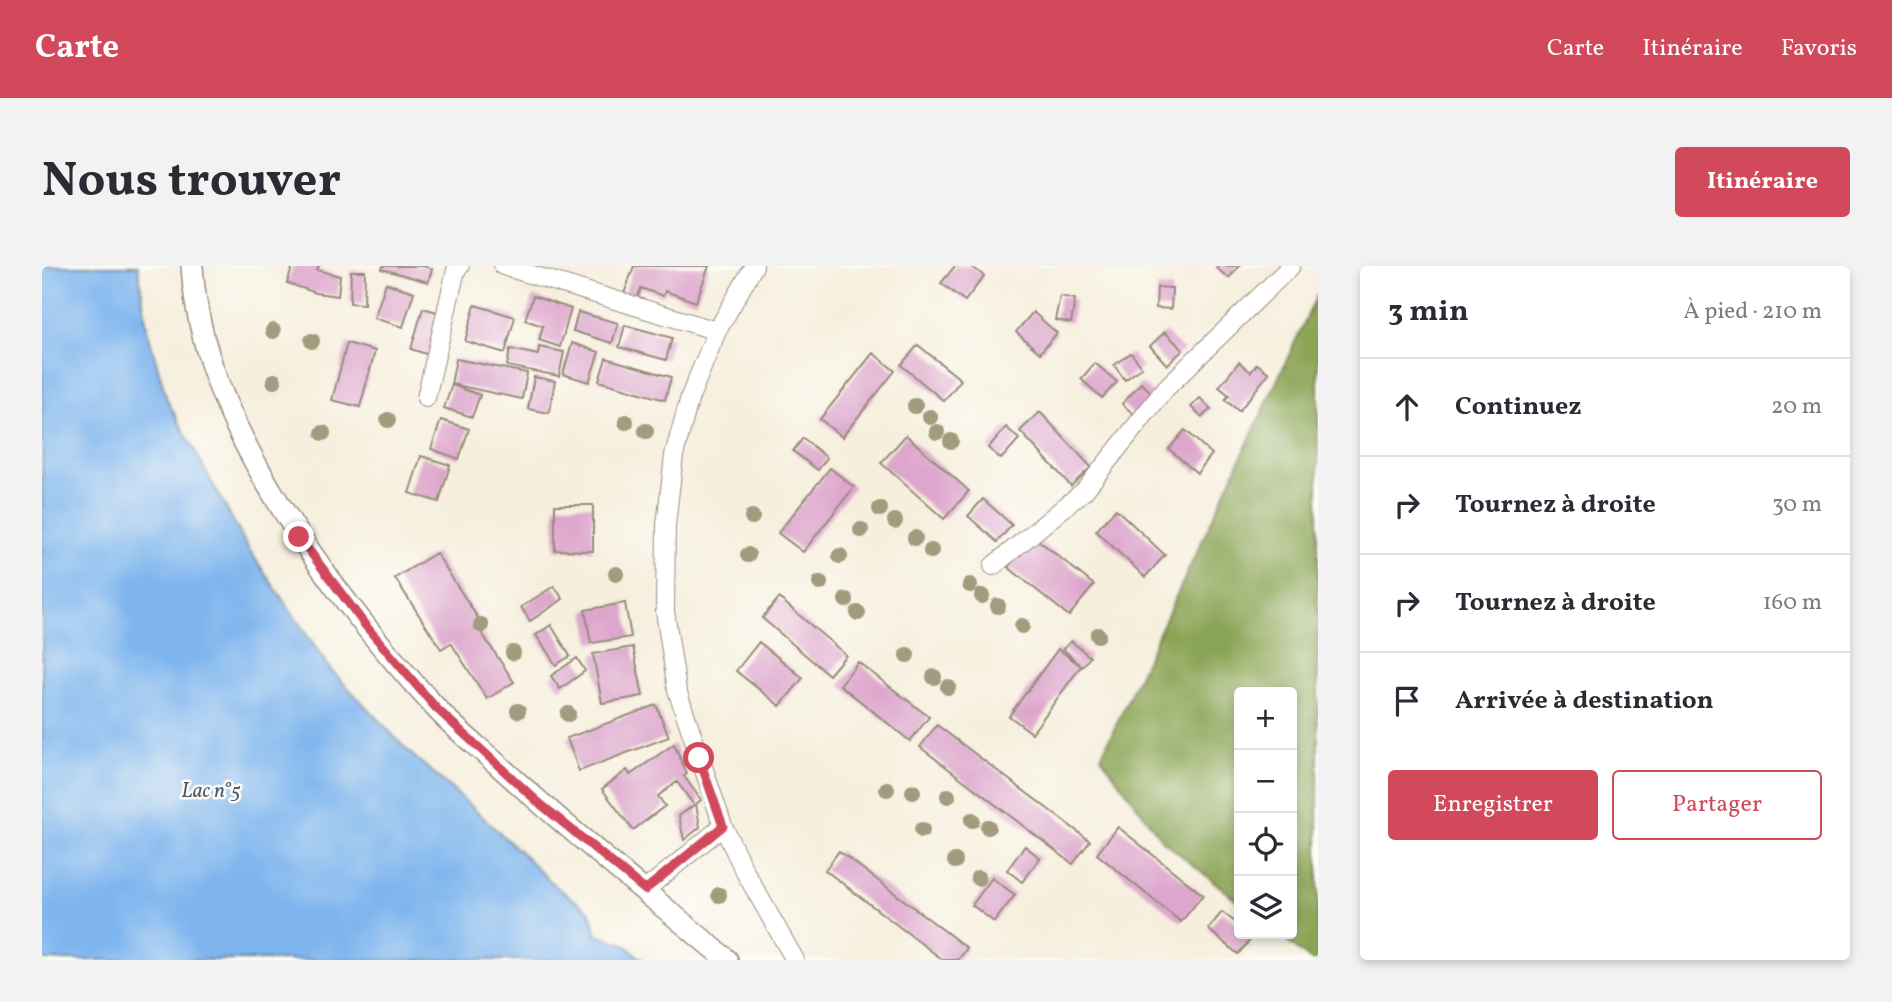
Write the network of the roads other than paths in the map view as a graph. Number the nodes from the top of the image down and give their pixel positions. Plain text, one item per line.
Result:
1 (192, 266) edge
2 (460, 266) edge
3 (503, 266) edge
4 (754, 266) edge
5 (1291, 266) edge
6 (552, 273) edge
7 (717, 331) junction
8 (426, 398) dead end
9 (993, 566) dead end
10 (723, 826) junction
11 (645, 890) junction
12 (727, 960) edge
13 (795, 960) edge

1 - 11 street
2 - 8 street
3 - 6 street
4 - 7 street
5 - 9 street
6 - 7 street
7 - 10 street
10 - 11 street
10 - 13 street
11 - 12 street

